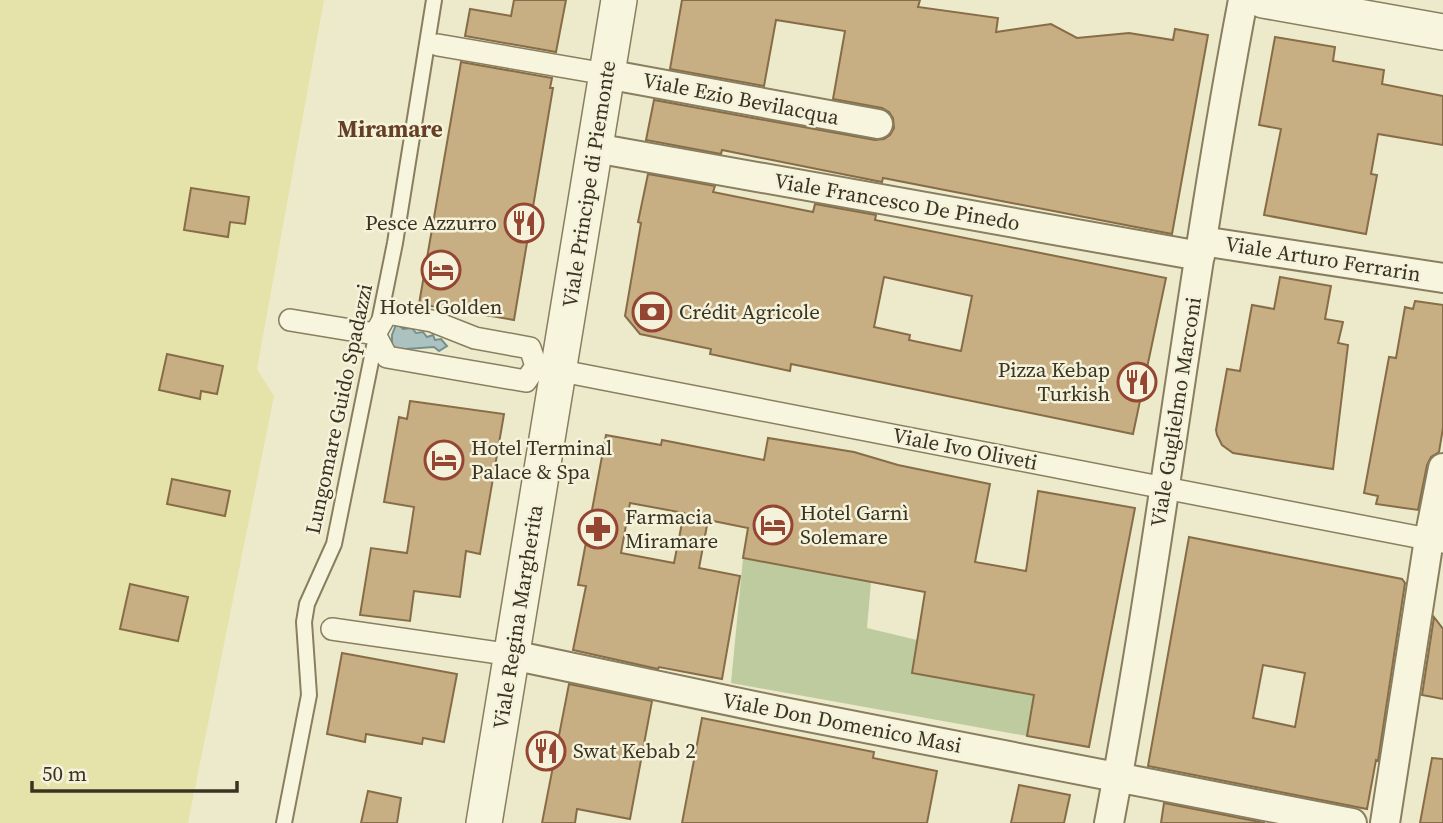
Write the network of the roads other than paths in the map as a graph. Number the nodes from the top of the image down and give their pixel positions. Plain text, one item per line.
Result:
1 (434, 0) edge
2 (619, 0) edge
3 (1243, 0) edge
4 (1263, 0) edge
5 (1443, 32) edge
6 (438, 45) dead end
7 (607, 74) junction
8 (878, 124) dead end
9 (595, 148) junction
10 (1201, 248) junction
11 (1443, 278) edge
12 (290, 320) dead end
13 (375, 334) junction
14 (490, 341) junction
15 (547, 367) junction
16 (487, 374) junction
17 (1443, 468) edge
18 (1166, 489) junction
19 (1436, 541) edge
20 (332, 629) dead end
21 (512, 655) junction
22 (1118, 777) junction
23 (284, 823) edge
24 (485, 823) edge
25 (1109, 823) edge
26 (1352, 823) edge
27 (1385, 823) edge

1 - 13 lane, Lungomare Guido Spadazzi
2 - 7 street, Viale Principe di Piemonte
3 - 10 street, Viale Guglielmo Marconi
4 - 5 street
6 - 7 street, Viale Ezio Bevilacqua
7 - 8 street, Viale Ezio Bevilacqua
7 - 9 street, Viale Principe di Piemonte
9 - 10 street, Viale Francesco De Pinedo
9 - 15 street, Viale Principe di Piemonte
10 - 11 street, Viale Arturo Ferrarin
10 - 18 street, Viale Guglielmo Marconi
12 - 13 street
13 - 14 street
13 - 16 street
13 - 23 lane, Lungomare Guido Spadazzi
14 - 15 street
14 - 16 street
14 - 16 street
15 - 16 street
15 - 18 street, Viale Ivo Oliveti
15 - 21 street, Viale Regina Margherita
17 - 19 street
18 - 19 street, Viale Ivo Oliveti
18 - 22 street, Viale Guglielmo Marconi
19 - 27 street
20 - 21 street, Viale Don Domenico Masi
21 - 22 street, Viale Don Domenico Masi
21 - 24 street, Viale Regina Margherita
22 - 25 street, Viale Guglielmo Marconi
22 - 26 street, Viale Don Domenico Masi

